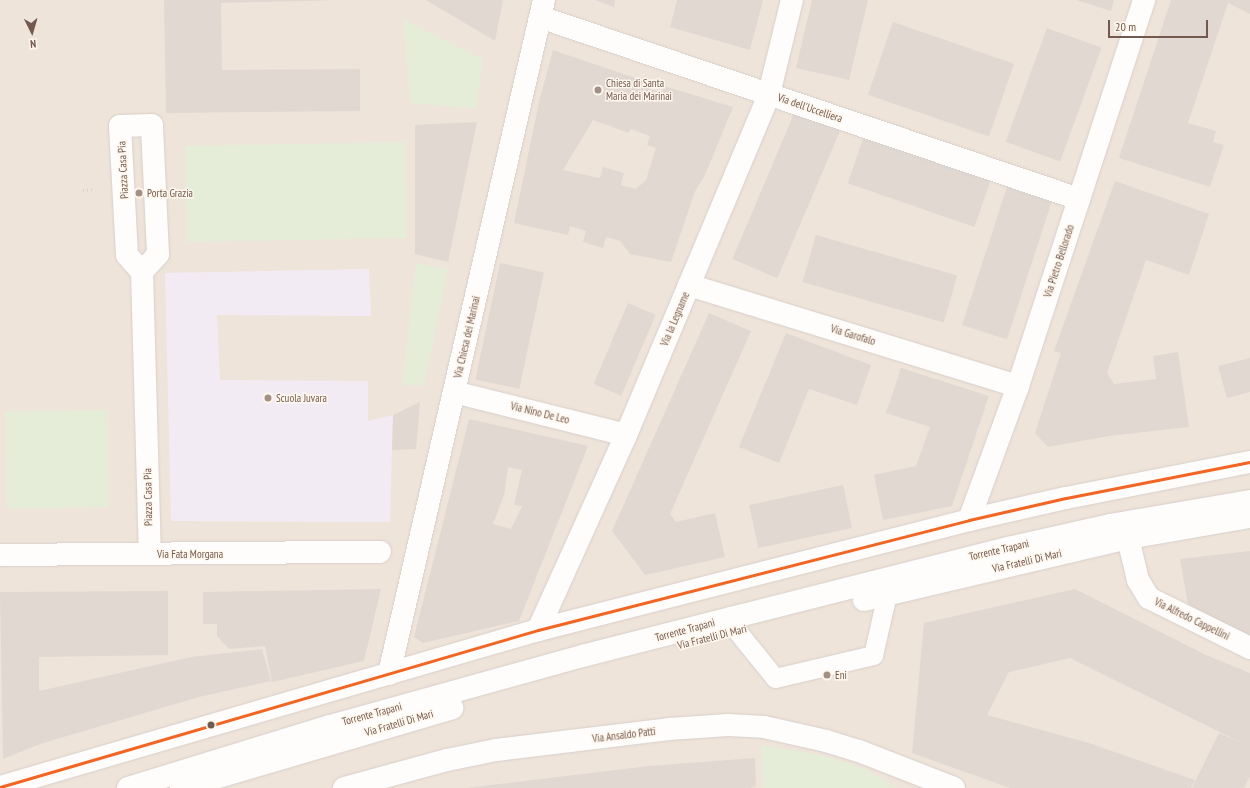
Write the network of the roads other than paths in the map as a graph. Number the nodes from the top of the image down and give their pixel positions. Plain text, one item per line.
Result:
1 (792, 0) edge
2 (1144, 0) edge
3 (542, 8) edge
4 (769, 94) junction
5 (1079, 199) junction
6 (142, 272) junction
7 (689, 285) junction
8 (1018, 386) junction
9 (454, 392) junction
10 (626, 435) junction
11 (1250, 462) edge
12 (1250, 501) edge
13 (1250, 517) edge
14 (970, 520) junction
15 (1128, 538) junction
16 (380, 552) dead end
17 (150, 554) junction
18 (0, 555) edge
19 (887, 594) junction
20 (538, 630) junction
21 (737, 631) junction
22 (1250, 648) edge
23 (390, 674) junction
24 (903, 768) junction
25 (0, 787) edge
26 (128, 788) edge
27 (181, 788) edge
28 (344, 788) edge
29 (924, 788) edge
30 (954, 788) edge

1 - 4 street, Via la Legname
2 - 5 street, Via Pietro Bellorado
3 - 4 street, Via dell'Uccelliera
3 - 9 street, Via Chiesa dei Marinai
4 - 5 street, Via dell'Uccelliera
4 - 7 street, Via la Legname
5 - 8 street, Via Pietro Bellorado
6 - 6 street, Piazza Casa Pia
6 - 17 street, Piazza Casa Pia
7 - 8 street, Via Garofalo
7 - 10 street, Via la Legname
8 - 14 street, Via Pietro Bellorado
9 - 10 street, Via Nino De Leo
9 - 23 street, Via Chiesa dei Marinai
10 - 20 street, Via la Legname
11 - 14 street
12 - 26 street, Torrente Trapani
13 - 15 street, Via Fratelli Di Mari
14 - 20 street
15 - 19 street, Via Fratelli Di Mari
15 - 22 street, Via Alfredo Cappellini
16 - 17 street, Via Fata Morgana
17 - 18 street, Via Fata Morgana
19 - 21 street, Via Fratelli Di Mari
19 - 21 lane
20 - 23 street
21 - 27 street, Via Fratelli Di Mari
23 - 25 street
24 - 28 street, Via Ansaldo Patti
24 - 29 street
24 - 30 street, Via Ansaldo Patti

